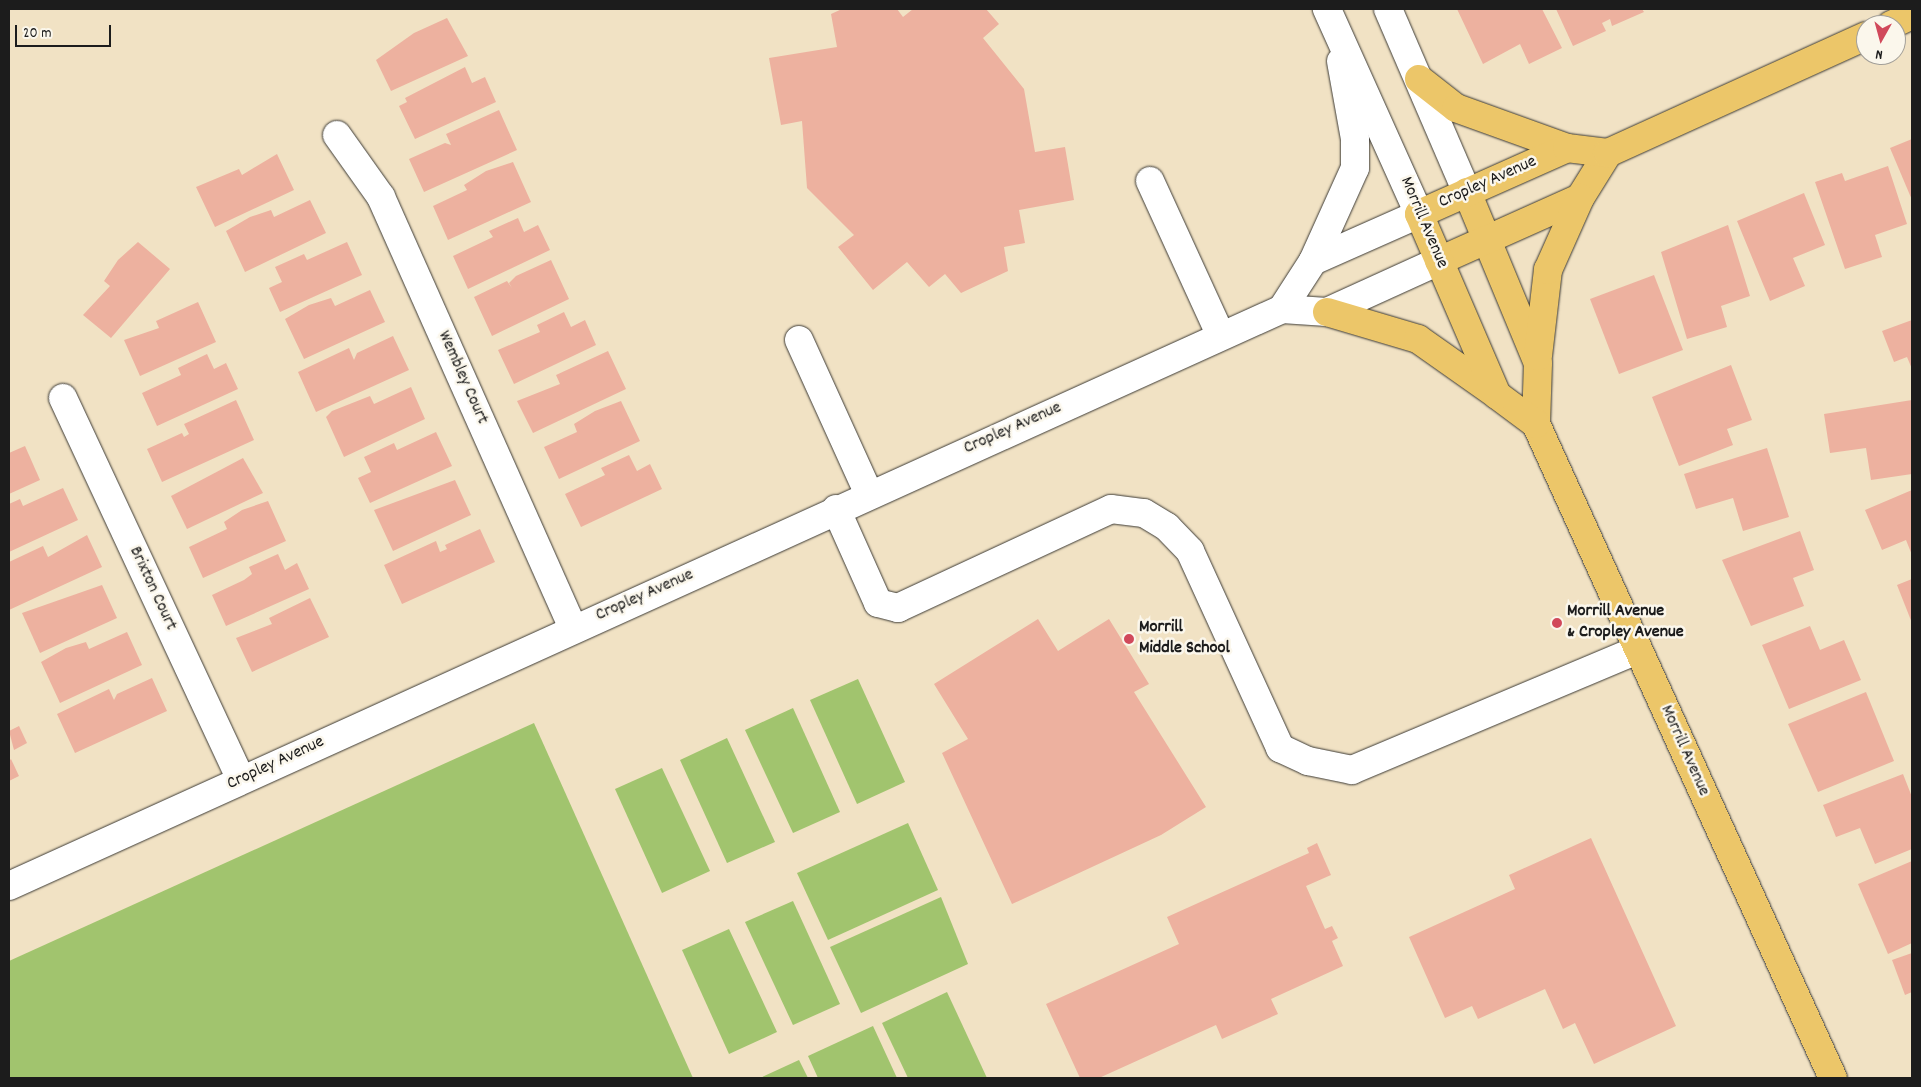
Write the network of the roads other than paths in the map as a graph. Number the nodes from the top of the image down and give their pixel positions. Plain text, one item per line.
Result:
1 (1388, 9) edge
2 (1331, 17) edge
3 (1856, 41) edge
4 (1420, 79) junction
5 (337, 135) dead end
6 (1567, 148) junction
7 (1608, 153) junction
8 (1150, 181) dead end
9 (1467, 192) junction
10 (1580, 198) junction
11 (1419, 214) junction
12 (1487, 240) junction
13 (1313, 261) junction
14 (1440, 262) junction
15 (1282, 309) junction
16 (1327, 312) junction
17 (1220, 336) junction
18 (799, 340) dead end
19 (1538, 363) junction
20 (1497, 395) junction
21 (63, 398) dead end
22 (1536, 424) junction
23 (869, 494) junction
24 (836, 509) junction
25 (573, 629) junction
26 (1638, 650) junction
27 (241, 780) junction
28 (9, 886) edge
29 (1833, 1078) edge

1 - 4 street, Morrill Avenue
2 - 11 street, Morrill Avenue
2 - 13 street
3 - 7 main road
4 - 6 main road
4 - 9 street, Morrill Avenue
5 - 25 street, Wembley Court
6 - 7 main road
6 - 9 main road, Cropley Avenue
7 - 10 main road
8 - 17 street
9 - 11 main road, Cropley Avenue
9 - 12 main road, Morrill Avenue
10 - 12 main road, Cropley Avenue
10 - 19 main road
11 - 13 street, Cropley Avenue
11 - 14 main road, Morrill Avenue
12 - 14 main road, Cropley Avenue
12 - 19 main road, Morrill Avenue
13 - 15 street
14 - 16 street, Cropley Avenue
14 - 20 main road, Morrill Avenue
15 - 16 street, Cropley Avenue
15 - 17 street, Cropley Avenue
16 - 20 main road
17 - 23 street, Cropley Avenue
18 - 23 street
19 - 22 main road, Morrill Avenue
20 - 22 main road, Morrill Avenue
21 - 27 street, Brixton Court
22 - 26 main road, Morrill Avenue
23 - 24 street, Cropley Avenue
24 - 25 street, Cropley Avenue
24 - 26 street
25 - 27 street, Cropley Avenue
26 - 29 main road, Morrill Avenue
27 - 28 street, Cropley Avenue

